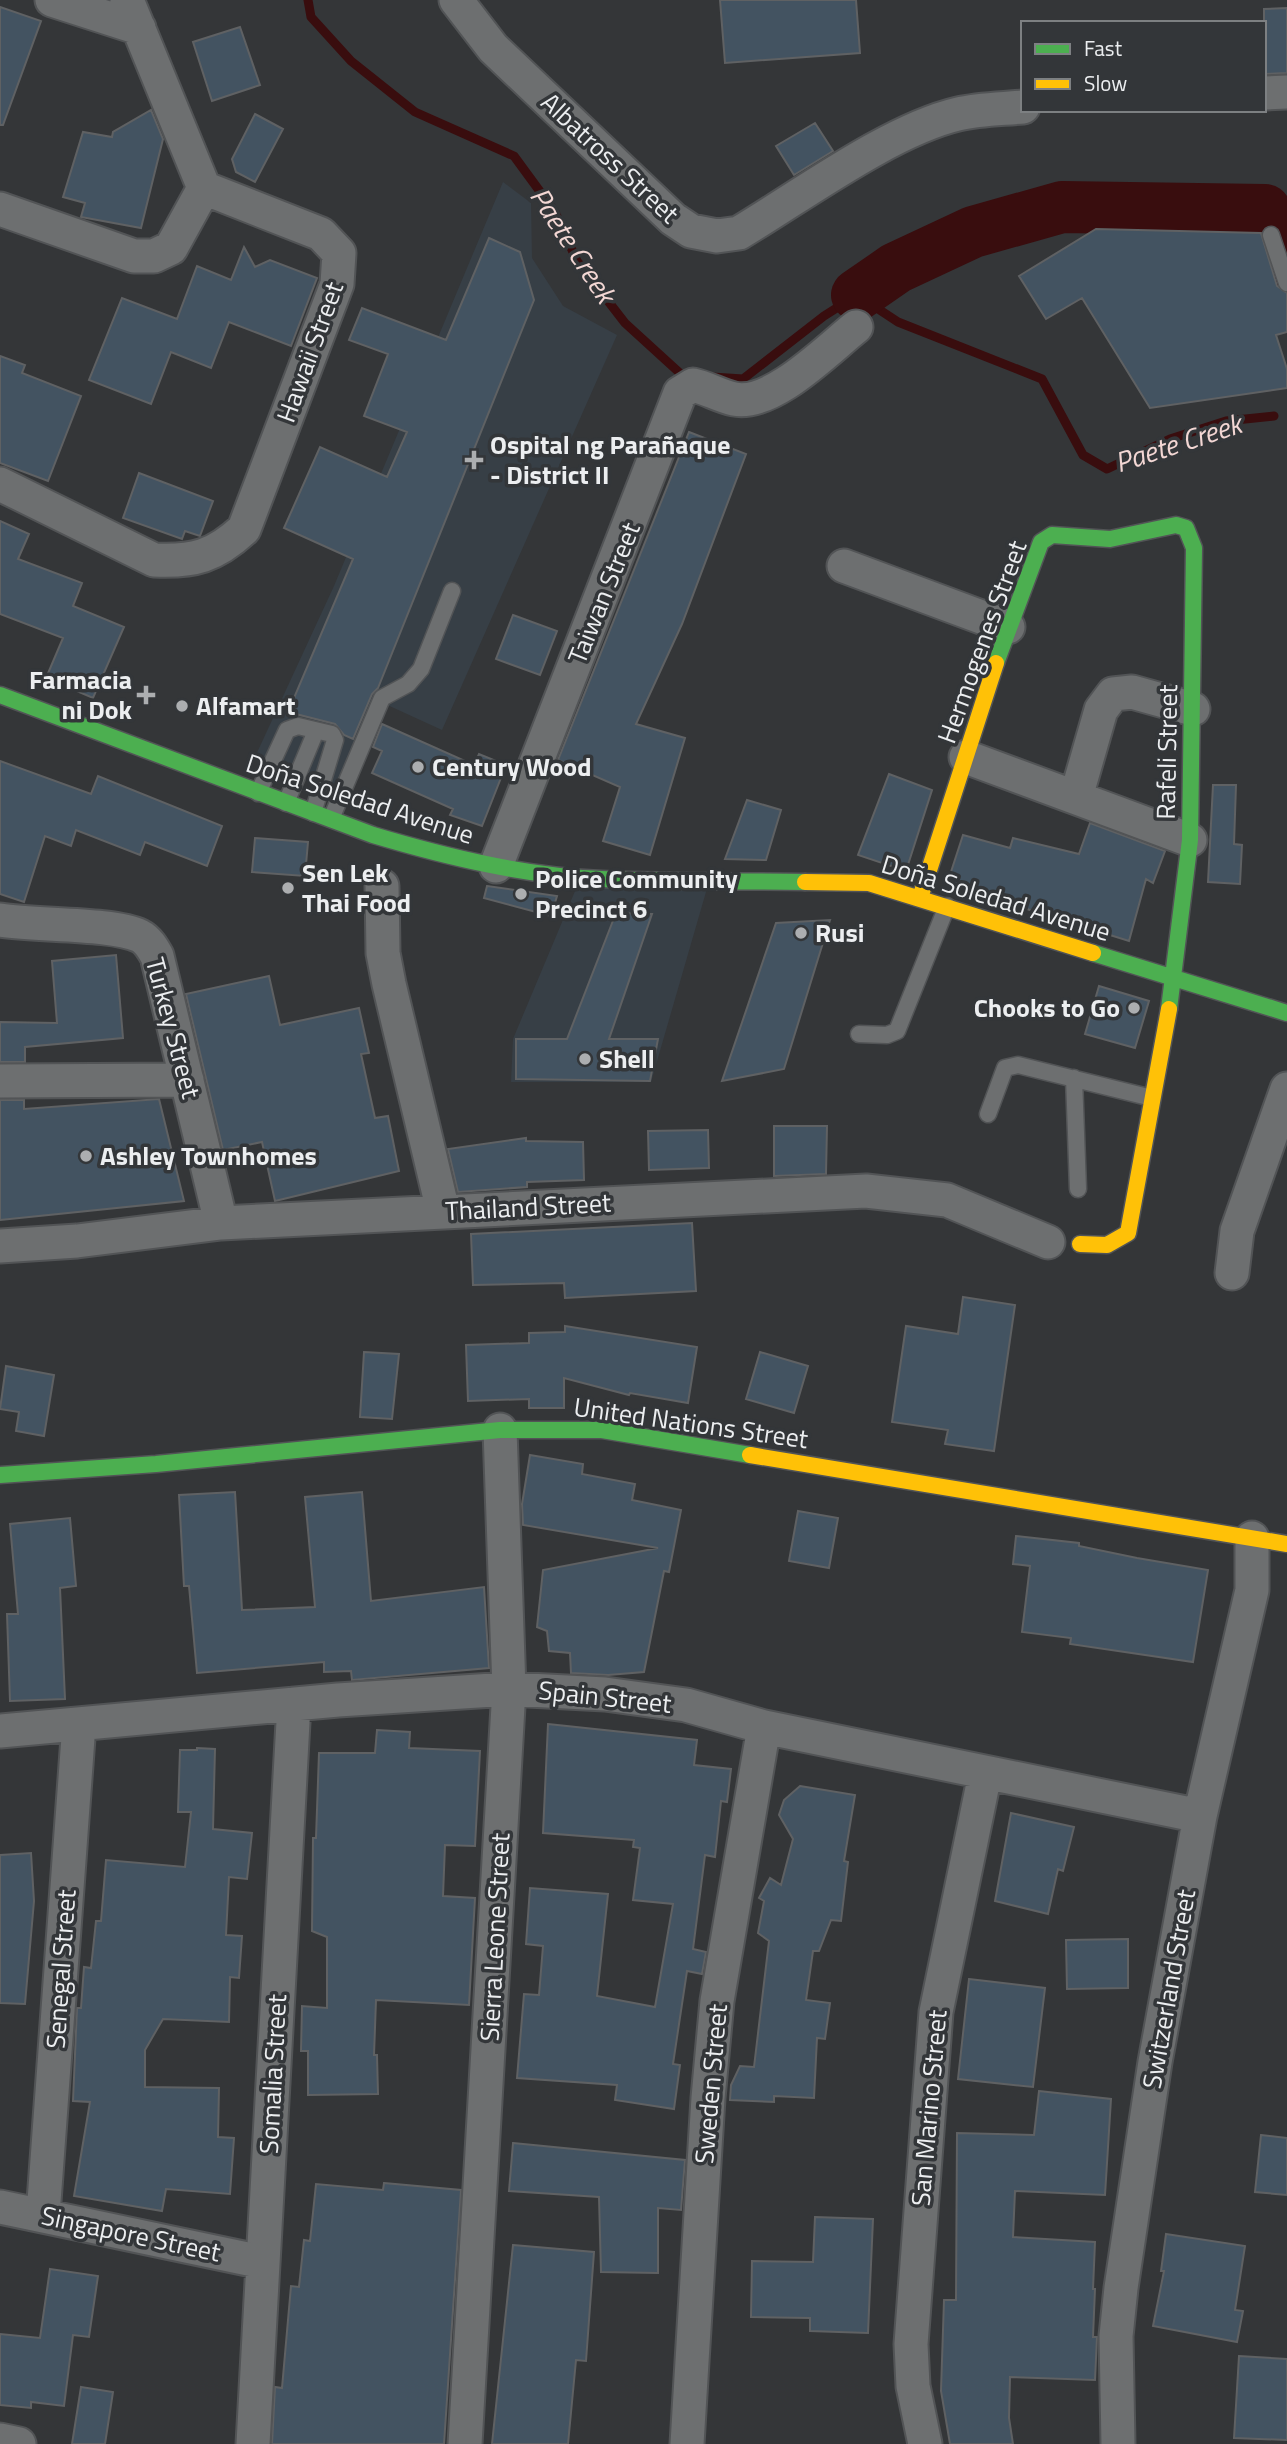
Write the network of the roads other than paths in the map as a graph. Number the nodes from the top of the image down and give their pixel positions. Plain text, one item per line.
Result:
1 (52, 0) edge
2 (456, 0) edge
3 (133, 14) edge
4 (1287, 92) edge
5 (1266, 93) edge
6 (1021, 107) edge
7 (204, 188) junction
8 (0, 209) edge
9 (1271, 235) dead end
10 (1287, 283) edge
11 (856, 327) dead end
12 (0, 484) edge
13 (1186, 528) joint
14 (844, 566) dead end
15 (452, 590) dead end
16 (1008, 628) junction
17 (0, 695) edge
18 (1193, 709) junction
19 (313, 738) dead end
20 (966, 757) junction
21 (258, 793) junction
22 (1076, 797) junction
23 (286, 803) junction
24 (313, 813) junction
25 (331, 819) junction
26 (1190, 840) junction
27 (496, 866) junction
28 (382, 886) dead end
29 (920, 898) junction
30 (947, 906) junction
31 (0, 920) edge
32 (1175, 978) junction
33 (1287, 1013) edge
34 (859, 1034) dead end
35 (1074, 1078) junction
36 (187, 1080) junction
37 (0, 1081) edge
38 (1287, 1089) edge
39 (1152, 1098) junction
40 (988, 1114) dead end
41 (1079, 1189) dead end
42 (443, 1211) junction
43 (221, 1223) junction
44 (1048, 1242) dead end
45 (1080, 1244) dead end
46 (0, 1246) edge
47 (1232, 1273) dead end
48 (500, 1430) junction
49 (0, 1475) edge
50 (1252, 1538) junction
51 (1287, 1544) edge
52 (509, 1689) junction
53 (294, 1704) junction
54 (79, 1724) junction
55 (764, 1727) junction
56 (0, 1731) edge
57 (985, 1774) junction
58 (1200, 1816) junction
59 (0, 2207) edge
60 (43, 2215) junction
61 (262, 2262) junction
62 (0, 2440) edge
63 (19, 2444) edge
64 (253, 2444) edge
65 (465, 2444) edge
66 (687, 2444) edge
67 (925, 2444) edge
68 (1118, 2444) edge

1 - 3 street
2 - 6 street, Albatross Street
3 - 7 street
4 - 5 street
7 - 8 street
7 - 12 street, Hawaii Street
9 - 10 lane
11 - 27 street, Taiwan Street
13 - 16 street, Hermogenes Street
13 - 18 street, Rafeli Street
14 - 16 street
15 - 25 lane
16 - 20 street, Hermogenes Street
17 - 21 street, Doña Soledad Avenue
18 - 22 street
18 - 26 street, Rafeli Street
19 - 23 lane
20 - 22 street
20 - 29 street, Hermogenes Street
21 - 23 street, Doña Soledad Avenue
21 - 24 lane
22 - 26 street
23 - 24 street, Doña Soledad Avenue
24 - 25 street, Doña Soledad Avenue
25 - 27 street, Doña Soledad Avenue
26 - 32 street, Rafeli Street
27 - 29 street, Doña Soledad Avenue
28 - 42 street
29 - 30 street, Doña Soledad Avenue
30 - 32 street, Doña Soledad Avenue
30 - 34 lane
31 - 36 street, Turkey Street
32 - 33 street, Doña Soledad Avenue
32 - 39 street, Rafeli Street
35 - 39 lane
35 - 40 lane
35 - 41 lane
36 - 37 street
36 - 43 street, Turkey Street
38 - 47 street
39 - 45 street, Rafeli Street
42 - 43 street, Thailand Street
42 - 44 street, Thailand Street
43 - 46 street, Thailand Street
48 - 49 street, United Nations Street
48 - 50 street, United Nations Street
48 - 52 street, Sierra Leone Street
50 - 51 street, United Nations Street
50 - 58 street, Switzerland Street
52 - 53 street, Spain Street
52 - 55 street, Spain Street
52 - 65 street, Sierra Leone Street
53 - 54 street, Spain Street
53 - 61 street, Somalia Street
54 - 56 street, Spain Street
54 - 60 street, Senegal Street
55 - 57 street, Spain Street
55 - 66 street, Sweden Street
57 - 58 street, Spain Street
57 - 67 street, San Marino Street
58 - 68 street, Switzerland Street
59 - 60 street, Singapore Street
60 - 61 street, Singapore Street
61 - 64 street, Somalia Street
62 - 63 street

